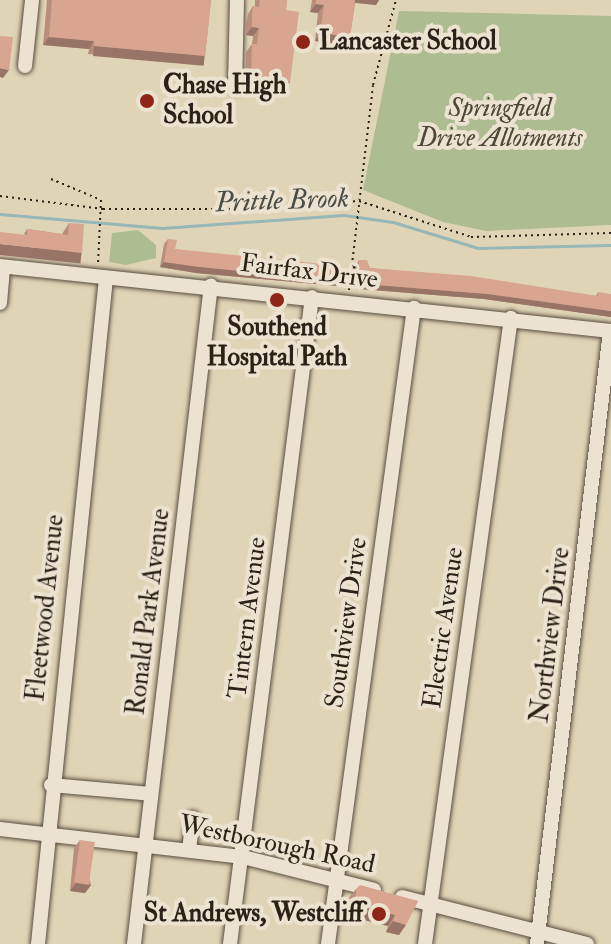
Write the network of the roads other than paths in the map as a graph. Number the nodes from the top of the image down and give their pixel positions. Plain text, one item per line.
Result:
1 (32, 0) edge
2 (237, 0) edge
3 (25, 66) dead end
4 (235, 87) dead end
5 (2, 267) edge
6 (102, 272) junction
7 (211, 285) junction
8 (312, 297) junction
9 (0, 303) edge
10 (414, 308) junction
11 (511, 318) junction
12 (610, 331) edge
13 (51, 785) junction
14 (151, 794) junction
15 (193, 818) dead end
16 (0, 829) edge
17 (49, 834) junction
18 (146, 843) junction
19 (189, 850) junction
20 (243, 857) junction
21 (337, 881) junction
22 (431, 905) junction
23 (538, 938) edge
24 (38, 944) edge
25 (134, 944) edge
26 (230, 944) edge
27 (328, 944) edge
28 (425, 944) edge
29 (587, 944) edge

1 - 3 street
2 - 4 street
5 - 6 street, Fairfax Drive
5 - 9 street
6 - 7 street, Fairfax Drive
6 - 13 street, Fleetwood Avenue
7 - 8 street, Fairfax Drive
7 - 14 street, Ronald Park Avenue
8 - 10 street, Fairfax Drive
8 - 20 street, Tintern Avenue
10 - 11 street, Fairfax Drive
10 - 21 street, Southview Drive
11 - 12 street, Fairfax Drive
11 - 22 street, Electric Avenue
12 - 23 street, Northview Drive
13 - 14 street
13 - 17 street, Fleetwood Avenue
14 - 18 street, Ronald Park Avenue
15 - 19 street
16 - 17 street, Westborough Road
17 - 18 street, Westborough Road
17 - 24 street, Fleetwood Avenue
18 - 19 street, Westborough Road
18 - 25 street, Ronald Park Avenue
19 - 20 street, Westborough Road
20 - 21 street, Westborough Road
20 - 26 street, Tintern Avenue
21 - 22 street, Westborough Road
21 - 27 street, Southview Drive
22 - 23 street, Westborough Road
22 - 28 street, Electric Avenue
23 - 29 street, Westborough Road

